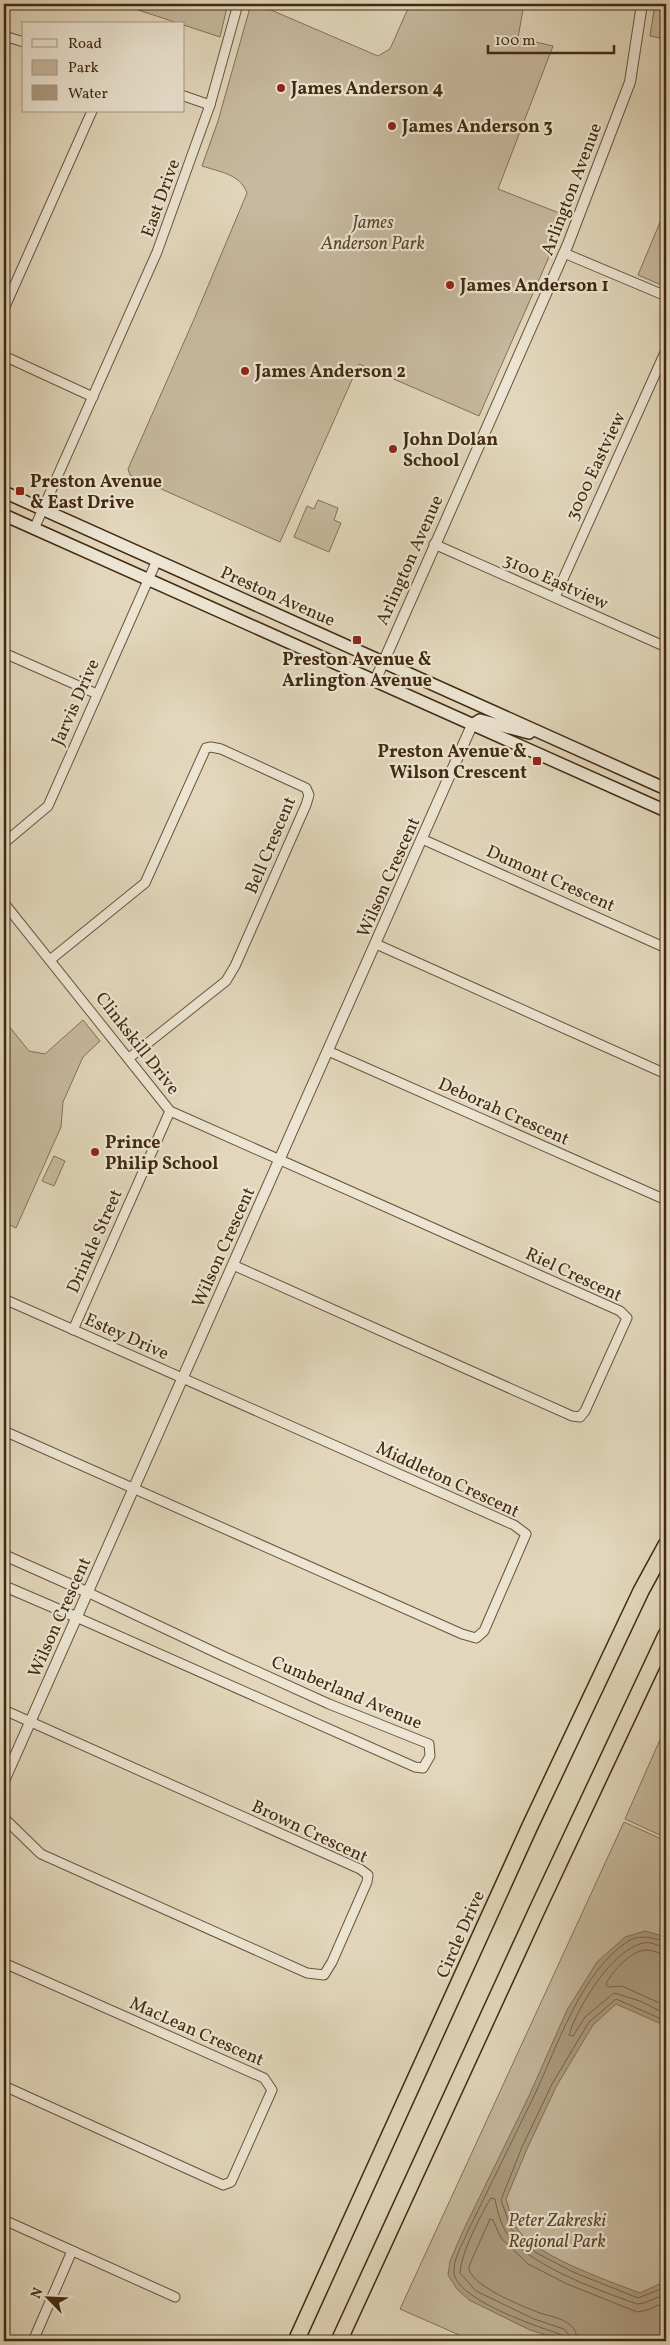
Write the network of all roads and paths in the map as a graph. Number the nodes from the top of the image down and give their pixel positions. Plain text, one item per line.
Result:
1 (238, 4) edge
2 (642, 4) edge
3 (4, 36) edge
4 (22, 41) edge
5 (185, 96) edge
6 (210, 105) junction
7 (92, 112) edge
8 (564, 253) junction
9 (666, 296) edge
10 (4, 309) edge
11 (666, 350) edge
12 (4, 356) edge
13 (93, 397) junction
14 (4, 492) edge
15 (43, 509) junction
16 (4, 515) edge
17 (34, 529) junction
18 (434, 544) junction
19 (157, 560) junction
20 (149, 580) junction
21 (555, 597) junction
22 (666, 647) edge
23 (4, 653) edge
24 (383, 662) junction
25 (374, 681) junction
26 (97, 694) junction
27 (467, 699) junction
28 (472, 725) junction
29 (538, 733) junction
30 (666, 789) edge
31 (666, 811) edge
32 (422, 838) junction
33 (4, 843) edge
34 (4, 903) edge
35 (376, 944) junction
36 (666, 948) edge
37 (50, 960) junction
38 (328, 1050) junction
39 (129, 1058) junction
40 (666, 1074) edge
41 (170, 1111) junction
42 (279, 1159) junction
43 (666, 1200) edge
44 (233, 1265) junction
45 (4, 1300) edge
46 (73, 1330) junction
47 (182, 1379) junction
48 (4, 1431) edge
49 (134, 1489) junction
50 (666, 1545) edge
51 (4, 1555) edge
52 (4, 1586) edge
53 (87, 1592) junction
54 (76, 1617) junction
55 (666, 1636) edge
56 (4, 1710) edge
57 (30, 1722) junction
58 (4, 1781) edge
59 (4, 1818) edge
60 (4, 1963) edge
61 (4, 2086) edge
62 (4, 2220) edge
63 (72, 2251) junction
64 (372, 2268) junction
65 (175, 2297) dead end
66 (33, 2341) edge
67 (296, 2341) edge
68 (340, 2341) edge
69 (344, 2341) edge

1 - 6 street, East Drive
2 - 8 street, Arlington Avenue
3 - 4 street
5 - 6 street
6 - 13 street, East Drive
7 - 10 street
8 - 9 street
8 - 18 street, Arlington Avenue
11 - 21 street, 3000 Eastview
12 - 13 street
13 - 15 street, East Drive
14 - 15 main road, Preston Avenue
15 - 17 street, East Drive
15 - 19 main road, Preston Avenue
16 - 17 main road, Preston Avenue
17 - 20 main road, Preston Avenue
18 - 21 street, 3100 Eastview
18 - 24 street, Arlington Avenue
19 - 20 street, Jarvis Drive
19 - 24 main road, Preston Avenue
20 - 25 main road, Preston Avenue
20 - 26 street, Jarvis Drive
21 - 22 street, 3100 Eastview
23 - 26 street
24 - 25 street, Arlington Avenue
24 - 27 main road, Preston Avenue
25 - 28 main road, Preston Avenue
26 - 33 street, Jarvis Drive
27 - 28 main road
27 - 29 main road, Preston Avenue
28 - 29 main road, Preston Avenue
28 - 31 main road, Preston Avenue
28 - 32 street, Wilson Crescent
29 - 30 main road, Preston Avenue
32 - 35 street, Wilson Crescent
32 - 36 street, Dumont Crescent
34 - 37 street, Clinkskill Drive
35 - 38 street, Wilson Crescent
35 - 40 street
37 - 39 street, Clinkskill Drive
37 - 39 street, Bell Crescent
38 - 42 street, Wilson Crescent
38 - 43 street, Deborah Crescent
39 - 41 street, Clinkskill Drive
41 - 42 street, Clinkskill Drive
41 - 46 street, Drinkle Street
42 - 44 street, Wilson Crescent
42 - 44 street, Riel Crescent
44 - 47 street, Wilson Crescent
45 - 46 street, Estey Drive
46 - 47 street, Estey Drive
47 - 49 street, Wilson Crescent
47 - 49 street, Middleton Crescent
48 - 49 street
49 - 53 street, Wilson Crescent
50 - 67 highway, Circle Drive
51 - 53 street, Cumberland Avenue
52 - 54 street, Cumberland Avenue
53 - 54 street, Wilson Crescent
53 - 54 street, Cumberland Avenue
54 - 57 street, Wilson Crescent
55 - 64 highway
56 - 57 street
57 - 58 street, Wilson Crescent
57 - 59 street, Brown Crescent
60 - 61 street, MacLean Crescent
62 - 63 street
63 - 65 street
63 - 66 street
64 - 68 highway
64 - 69 highway

